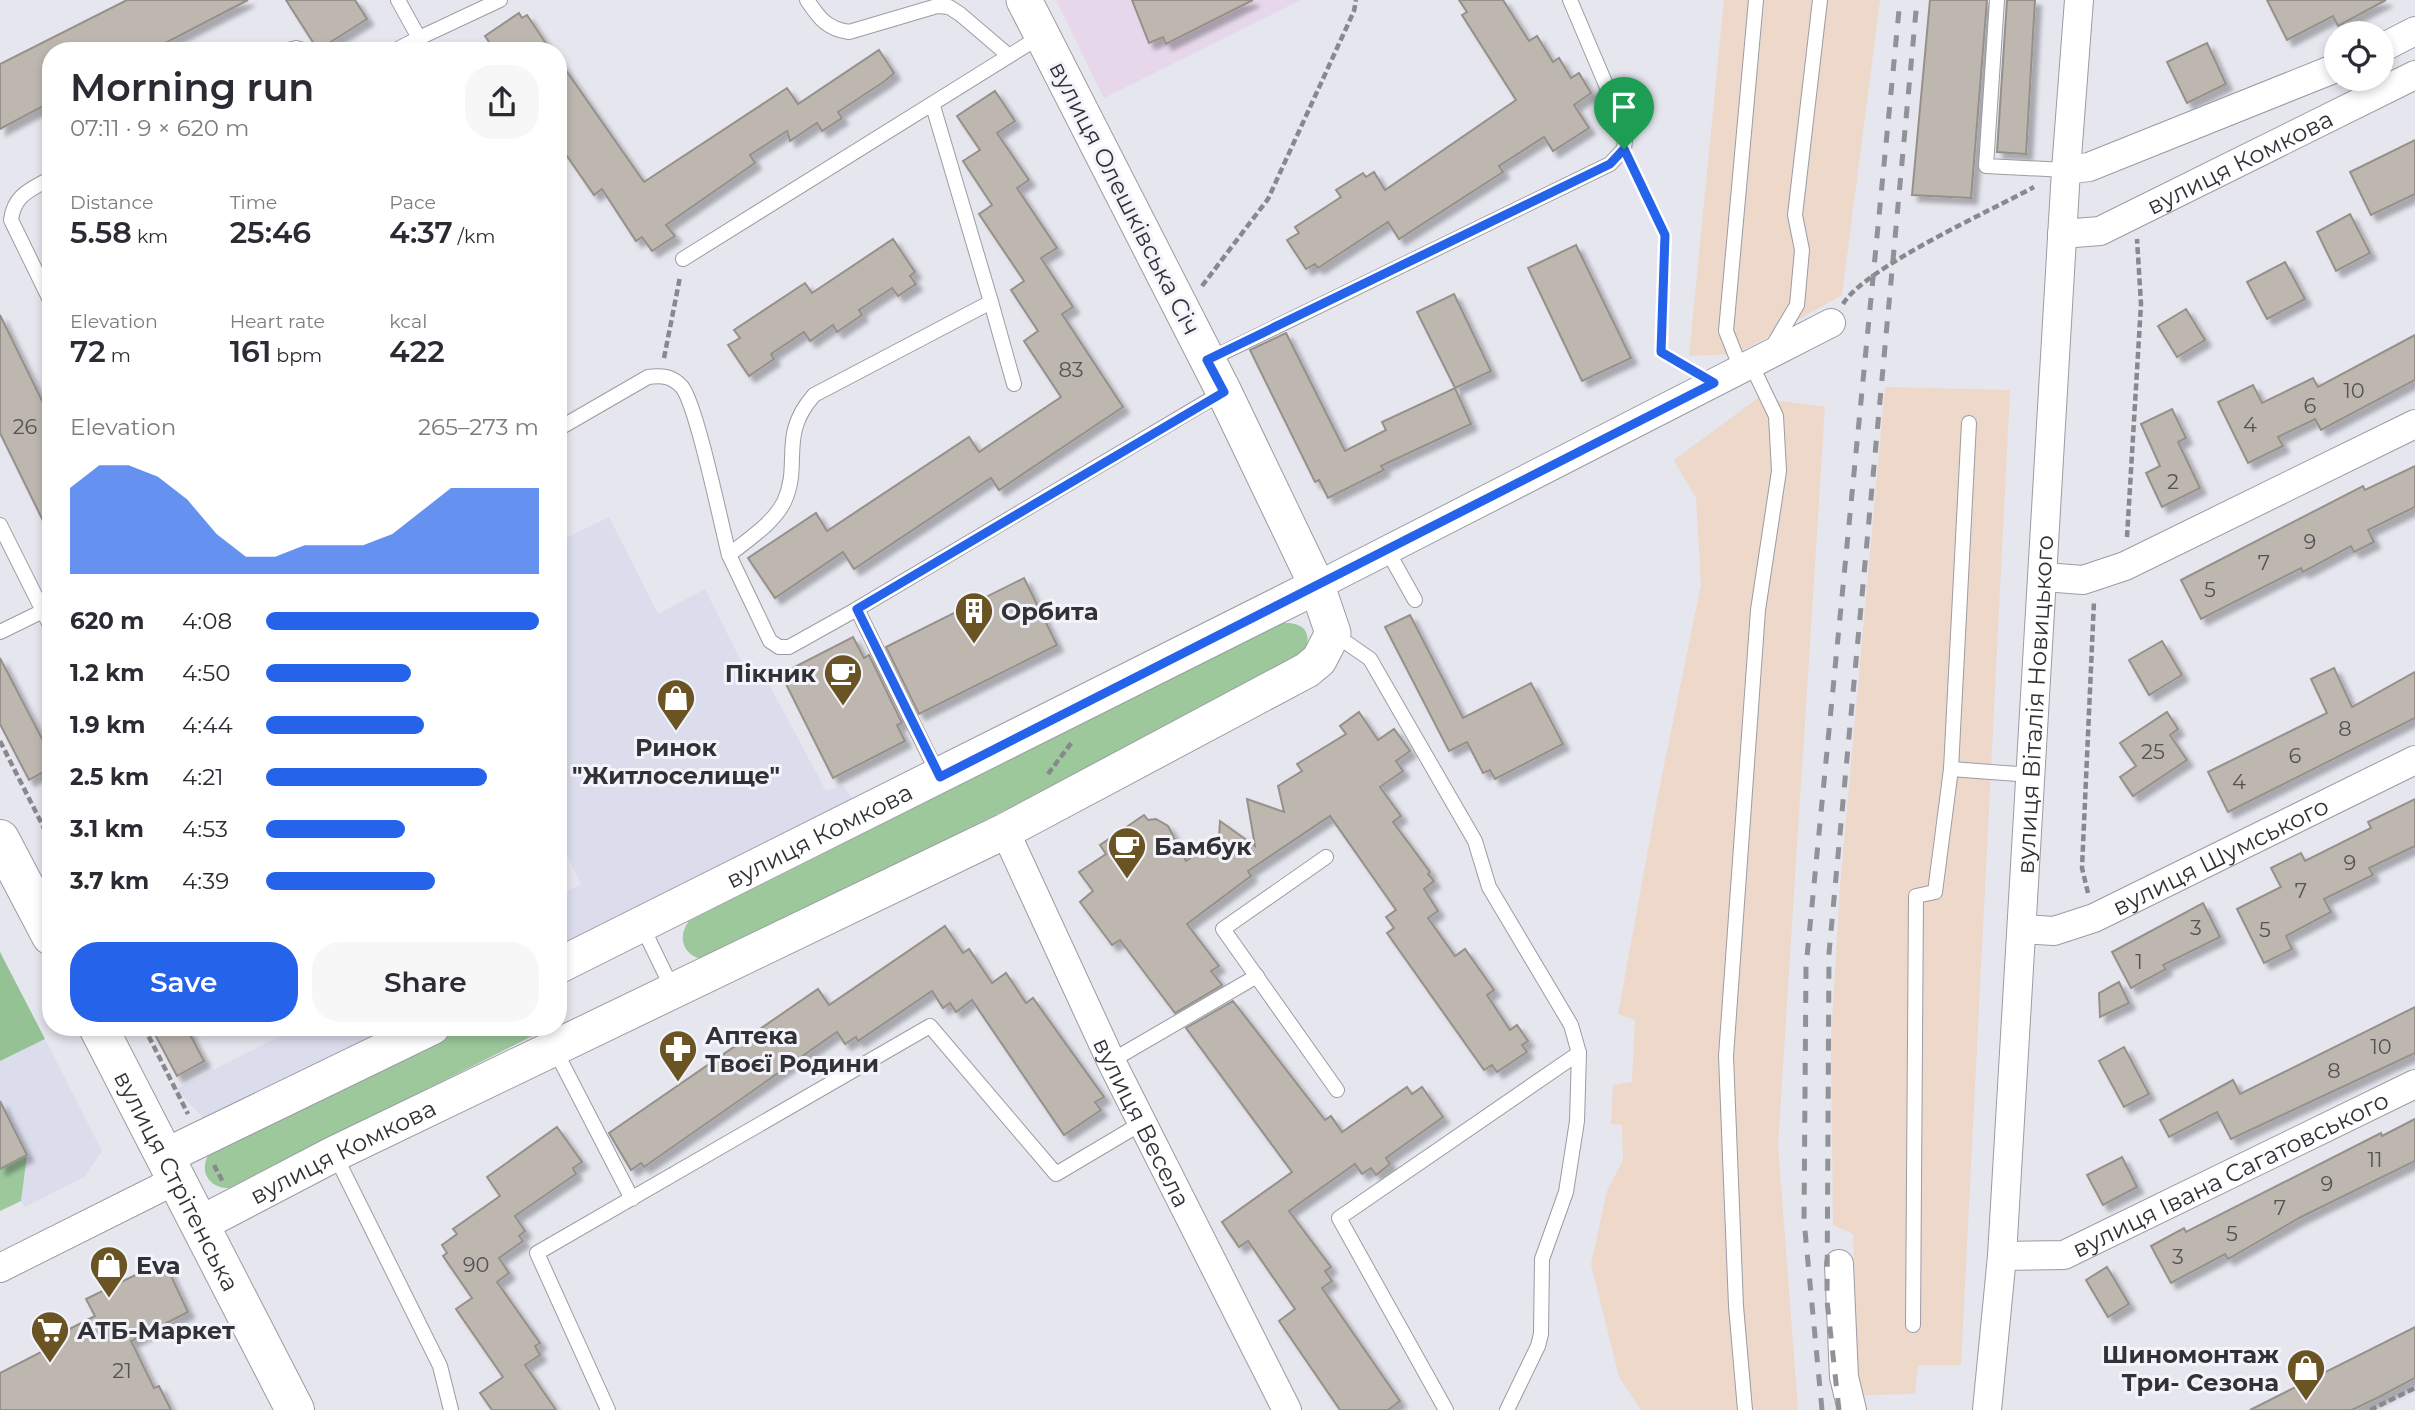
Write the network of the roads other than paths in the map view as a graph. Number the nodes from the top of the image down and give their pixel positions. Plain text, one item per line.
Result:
1 (398, 0) edge
2 (500, 0) edge
3 (807, 0) edge
4 (1024, 0) edge
5 (1570, 0) edge
6 (1756, 0) edge
7 (1819, 0) edge
8 (1997, 0) edge
9 (2079, 0) edge
10 (2415, 32) edge
11 (1042, 35) junction
12 (419, 38) junction
13 (411, 42) edge
14 (2394, 42) edge
15 (1008, 55) junction
16 (2324, 73) edge
17 (2415, 75) edge
18 (933, 106) junction
19 (2066, 170) junction
20 (42, 183) edge
21 (2062, 234) junction
22 (684, 259) road end
23 (42, 284) edge
24 (991, 302) junction
25 (1830, 323) road end
26 (1207, 360) junction
27 (1753, 363) junction
28 (1014, 384) dead end
29 (1224, 392) junction
30 (1969, 423) dead end
31 (567, 424) edge
32 (2415, 424) edge
33 (0, 525) edge
34 (1387, 550) junction
35 (729, 555) junction
36 (2044, 577) junction
37 (1317, 586) junction
38 (42, 599) edge
39 (1415, 600) dead end
40 (857, 609) junction
41 (42, 611) edge
42 (0, 632) edge
43 (1333, 633) junction
44 (2415, 760) edge
45 (1951, 769) junction
46 (2031, 775) junction
47 (940, 777) junction
48 (1005, 831) junction
49 (0, 839) edge
50 (1326, 857) dead end
51 (42, 919) edge
52 (642, 926) junction
53 (2022, 929) junction
54 (567, 962) edge
55 (1257, 976) junction
56 (674, 991) junction
57 (104, 1036) edge
58 (415, 1036) edge
59 (554, 1048) junction
60 (1578, 1053) junction
61 (1111, 1061) junction
62 (2415, 1084) edge
63 (1337, 1090) dead end
64 (1142, 1123) junction
65 (334, 1154) junction
66 (172, 1167) junction
67 (632, 1199) junction
68 (202, 1223) junction
69 (2003, 1256) junction
70 (1839, 1264) dead end
71 (0, 1268) edge
72 (1913, 1325) dead end
73 (295, 1410) edge
74 (451, 1410) edge
75 (608, 1410) edge
76 (1287, 1410) edge
77 (1446, 1410) edge
78 (1507, 1410) edge
79 (1745, 1410) edge
80 (1852, 1410) edge
81 (1987, 1410) edge

1 - 12 lane
2 - 12 lane
3 - 15 lane
4 - 11 street, вулиця Олешківська Січ
5 - 26 lane
6 - 27 lane
7 - 27 lane
8 - 19 lane
9 - 19 street, вулиця Віталія Новицького
10 - 14 street
11 - 15 lane
11 - 26 street, вулиця Олешківська Січ
12 - 13 lane
15 - 18 lane
16 - 19 street, вулиця Комкова
17 - 21 street, вулиця Комкова
18 - 22 lane
18 - 24 lane
19 - 21 street, вулиця Віталія Новицького
20 - 23 lane
21 - 36 street, вулиця Віталія Новицького
24 - 28 lane
24 - 35 lane
25 - 27 street, вулиця Комкова
26 - 29 street, вулиця Олешківська Січ
27 - 34 street, вулиця Комкова
27 - 79 lane
29 - 37 street, вулиця Олешківська Січ
29 - 40 lane
30 - 45 lane
31 - 35 lane
32 - 36 street
33 - 38 lane
34 - 37 street, вулиця Комкова
34 - 39 lane
35 - 40 lane
36 - 46 street, вулиця Віталія Новицького
37 - 43 street, вулиця Олешківська Січ
37 - 47 street, вулиця Комкова
40 - 47 lane
41 - 42 lane
43 - 48 street, вулиця Комкова
43 - 60 lane
44 - 53 street, вулиця Шумського
45 - 46 lane
45 - 72 lane
46 - 53 street, вулиця Віталія Новицького
47 - 52 street, вулиця Комкова
48 - 56 street, вулиця Комкова
48 - 61 street, вулиця Весела
49 - 51 main road
50 - 55 lane
52 - 54 street, вулиця Комкова
52 - 56 lane
53 - 69 street, вулиця Віталія Новицького
55 - 61 lane
55 - 63 lane
56 - 59 street, вулиця Комкова
57 - 66 main road, вулиця Стрітенська
58 - 66 street
59 - 65 street, вулиця Комкова
59 - 67 lane
60 - 77 lane
60 - 78 lane
61 - 64 street, вулиця Весела
62 - 69 street, вулиця Івана Сагатовського
64 - 67 lane
64 - 76 street, вулиця Весела
65 - 68 street, вулиця Комкова
65 - 74 lane
66 - 68 main road, вулиця Стрітенська
66 - 71 street
67 - 75 lane
68 - 73 main road, вулиця Стрітенська
69 - 81 street, вулиця Віталія Новицького
70 - 80 street

